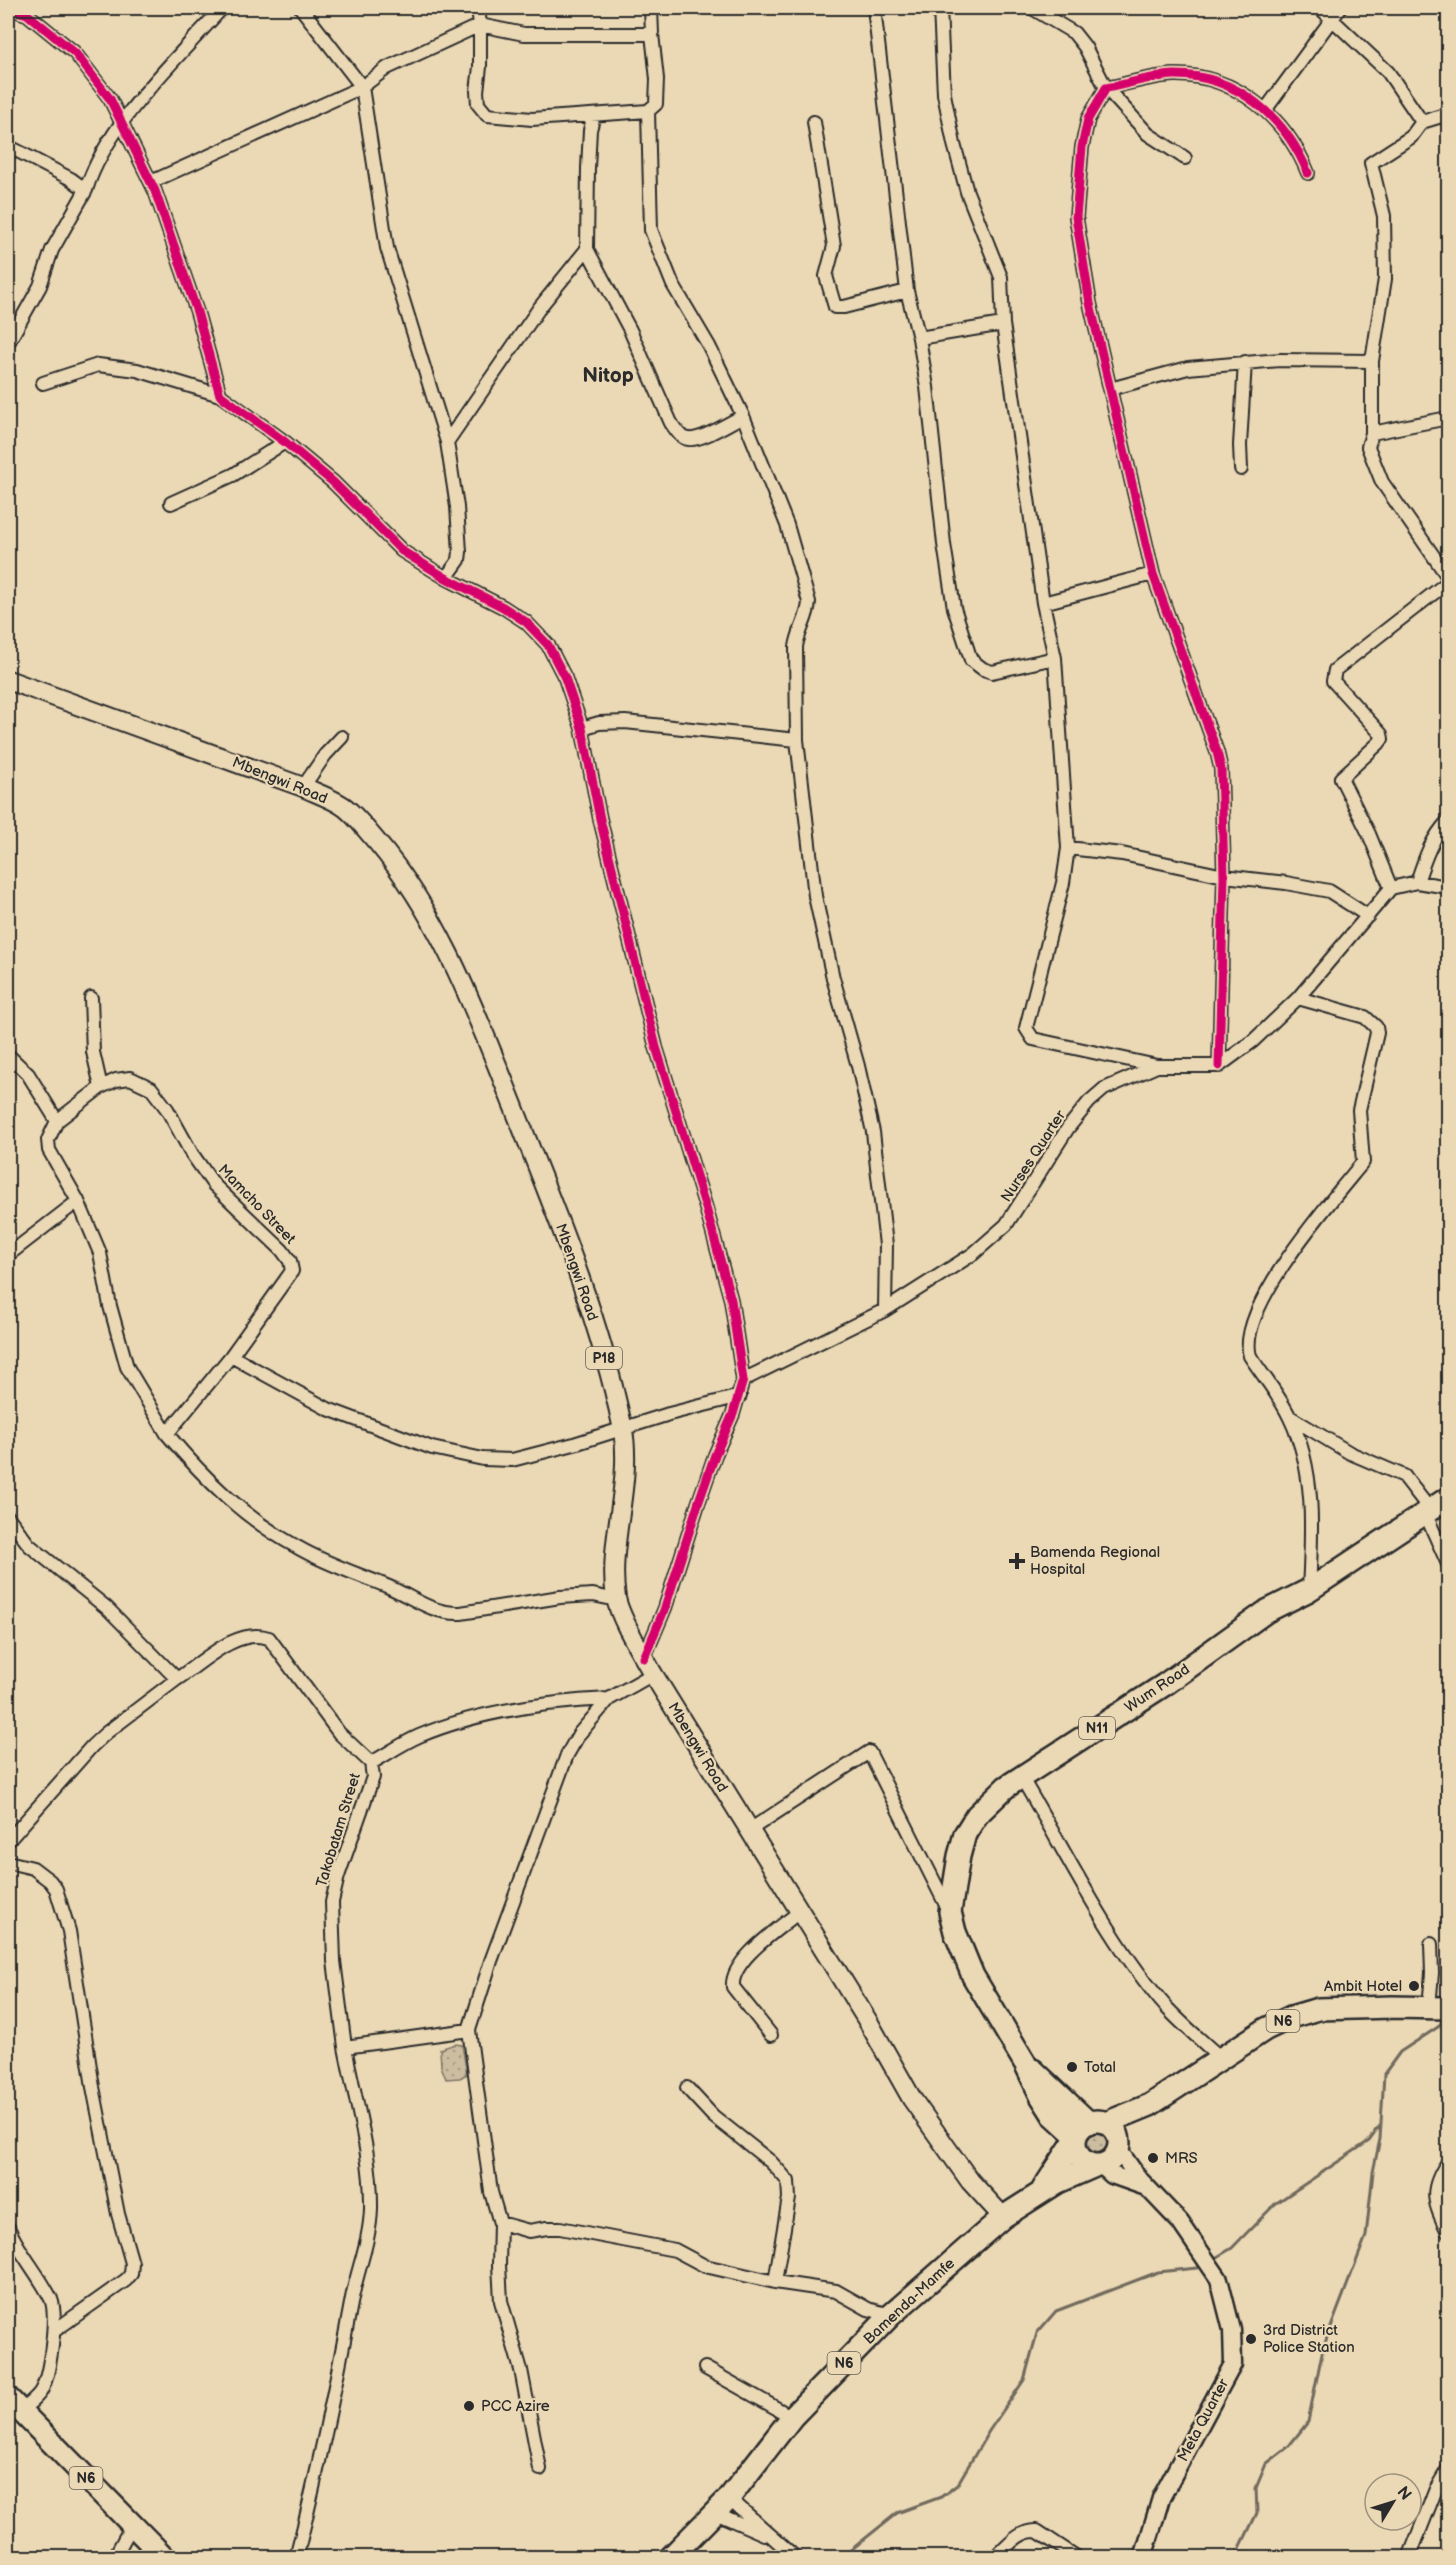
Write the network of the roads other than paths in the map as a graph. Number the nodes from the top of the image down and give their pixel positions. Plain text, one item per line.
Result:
1 (8, 8) edge
2 (222, 8) edge
3 (301, 8) edge
4 (478, 8) edge
5 (651, 8) edge
6 (874, 8) edge
7 (940, 8) edge
8 (1032, 8) edge
9 (1320, 8) edge
10 (1340, 8) edge
11 (30, 11) edge
12 (1333, 19) junction
13 (480, 25) junction
14 (652, 34) junction
15 (362, 87) junction
16 (1106, 88) junction
17 (1266, 109) junction
18 (648, 111) junction
19 (1449, 114) edge
20 (594, 115) junction
21 (122, 121) junction
22 (814, 122) dead end
23 (1422, 122) junction
24 (8, 146) edge
25 (1185, 158) dead end
26 (1308, 173) dead end
27 (151, 182) junction
28 (86, 190) junction
29 (587, 249) junction
30 (907, 291) junction
31 (1003, 324) junction
32 (919, 338) junction
33 (8, 343) edge
34 (1372, 361) junction
35 (1245, 362) junction
36 (42, 383) dead end
37 (1110, 389) junction
38 (220, 395) junction
39 (743, 416) junction
40 (1449, 418) edge
41 (1372, 433) junction
42 (285, 442) junction
43 (447, 442) junction
44 (1241, 469) dead end
45 (171, 502) dead end
46 (1153, 574) junction
47 (1447, 576) edge
48 (446, 578) junction
49 (1043, 603) junction
50 (1055, 658) junction
51 (8, 680) edge
52 (582, 728) junction
53 (342, 737) dead end
54 (797, 740) junction
55 (303, 787) junction
56 (1449, 821) edge
57 (1068, 848) junction
58 (1224, 876) junction
59 (1417, 882) junction
60 (1449, 886) edge
61 (1391, 888) junction
62 (1368, 916) junction
63 (91, 998) dead end
64 (1298, 998) junction
65 (8, 1055) edge
66 (1157, 1066) junction
67 (1219, 1066) junction
68 (100, 1086) junction
69 (57, 1121) junction
70 (78, 1201) junction
71 (8, 1255) edge
72 (885, 1310) junction
73 (231, 1356) junction
74 (743, 1380) junction
75 (740, 1396) junction
76 (1290, 1417) junction
77 (623, 1427) junction
78 (167, 1434) junction
79 (1449, 1498) edge
80 (1429, 1513) junction
81 (8, 1517) edge
82 (1449, 1564) edge
83 (1309, 1590) junction
84 (616, 1600) junction
85 (648, 1666) junction
86 (177, 1679) junction
87 (609, 1700) junction
88 (371, 1763) junction
89 (1021, 1777) junction
90 (748, 1831) junction
91 (8, 1841) edge
92 (8, 1862) edge
93 (799, 1912) junction
94 (950, 1912) junction
95 (1431, 1944) dead end
96 (1439, 2008) edge
97 (469, 2030) junction
98 (771, 2035) dead end
99 (345, 2047) junction
100 (1221, 2058) junction
101 (687, 2088) dead end
102 (1150, 2105) junction
103 (1087, 2131) junction
104 (1118, 2148) junction
105 (1449, 2162) edge
106 (1099, 2165) junction
107 (1147, 2188) junction
108 (1041, 2191) junction
109 (1003, 2217) junction
110 (500, 2223) junction
111 (8, 2227) edge
112 (1449, 2232) edge
113 (775, 2282) junction
114 (891, 2315) junction
115 (54, 2331) junction
116 (705, 2368) dead end
117 (14, 2405) edge
118 (792, 2417) junction
119 (540, 2469) dead end
120 (1449, 2469) edge
121 (729, 2498) junction
122 (713, 2512) junction
123 (132, 2525) junction
124 (776, 2538) junction
125 (114, 2558) edge
126 (165, 2558) edge
127 (296, 2558) edge
128 (670, 2558) edge
129 (796, 2558) edge
130 (995, 2558) edge
131 (1078, 2558) edge
132 (1143, 2558) edge
133 (1409, 2558) edge

1 - 11 street
2 - 21 street
3 - 15 street
4 - 13 street
5 - 14 street
6 - 30 street
7 - 31 street
8 - 16 street
9 - 12 street
10 - 12 street
11 - 21 street
12 - 17 street
12 - 23 street
13 - 14 street
13 - 15 street
13 - 20 street
14 - 18 street
15 - 27 street
15 - 43 street
16 - 17 street
16 - 25 street
16 - 37 street
17 - 26 street
18 - 20 street
18 - 39 street
19 - 23 street
20 - 29 street
21 - 27 street
21 - 28 street
22 - 30 street
23 - 34 street
24 - 28 street
27 - 38 street
28 - 33 street
29 - 39 street
29 - 43 street
30 - 32 street
31 - 32 street
31 - 49 street
32 - 50 street
34 - 35 street
34 - 41 street
35 - 37 street
35 - 44 street
36 - 38 street
37 - 46 street
38 - 42 street
39 - 54 street
40 - 41 street
41 - 47 street
42 - 45 street
42 - 48 street
43 - 48 street
46 - 49 street
46 - 58 street
47 - 61 street
48 - 52 street
49 - 50 street
50 - 57 street
51 - 55 main road, Mbengwi Road / P18
52 - 54 street
52 - 74 street
53 - 55 street
54 - 72 street
55 - 77 main road, Mbengwi Road / P18
56 - 59 street
57 - 58 street
57 - 66 street
58 - 62 street
58 - 67 street
59 - 60 street
59 - 61 street
61 - 62 street
62 - 64 street
63 - 68 street
64 - 67 street
64 - 76 street
65 - 69 street
66 - 67 street, Nurses Quarter
66 - 72 street, Nurses Quarter
68 - 69 street, Mamcho Street
68 - 73 street, Mamcho Street
69 - 70 street
70 - 71 street
70 - 78 street
72 - 74 street, Nurses Quarter
73 - 77 street
73 - 78 street, Mamcho Street
74 - 75 street
75 - 77 street
75 - 85 street
76 - 80 street
76 - 83 street
77 - 84 main road, Mbengwi Road / P18
78 - 84 street
79 - 80 highway, Wum Road / N11
80 - 82 street
80 - 83 highway, Wum Road / N11
81 - 86 street
83 - 89 highway, Wum Road / N11
84 - 85 main road, Mbengwi Road / P18
85 - 87 street
85 - 90 main road, Mbengwi Road / P18
86 - 88 street
86 - 91 street
87 - 88 street, Takobatam Street
87 - 97 street
88 - 99 street, Takobatam Street
89 - 94 highway, Wum Road / N11
89 - 100 street
90 - 93 main road, Mbengwi Road / P18
90 - 94 street
92 - 115 street
93 - 98 street
93 - 109 main road, Mbengwi Road / P18
94 - 103 highway, Wum Road / N11
95 - 96 street
96 - 100 highway, N6
97 - 99 street
97 - 110 street
99 - 127 street, Takobatam Street
100 - 102 highway, N6
101 - 113 street
102 - 103 highway, N6
102 - 104 highway, N6
103 - 104 highway
103 - 106 highway
103 - 108 highway, Bamenda-Mamfe / N6
104 - 106 highway, N6
104 - 107 main road
105 - 112 street
106 - 107 main road
106 - 108 highway, Bamenda-Mamfe / N6
107 - 132 main road, Meta Quarter
108 - 109 highway, Bamenda-Mamfe / N6
109 - 114 highway, Bamenda-Mamfe / N6
110 - 113 street
110 - 119 street
111 - 115 street
113 - 114 street
114 - 118 highway, Bamenda-Mamfe / N6
115 - 117 street
116 - 118 street
117 - 123 highway, N6
118 - 121 highway, Bamenda-Mamfe / N6
120 - 133 street
121 - 122 highway, Bamenda-Mamfe / N6
121 - 124 street
122 - 124 street
122 - 128 highway, Bamenda-Mamfe / N6
123 - 125 street
123 - 126 highway, N6
124 - 129 street
130 - 131 street

